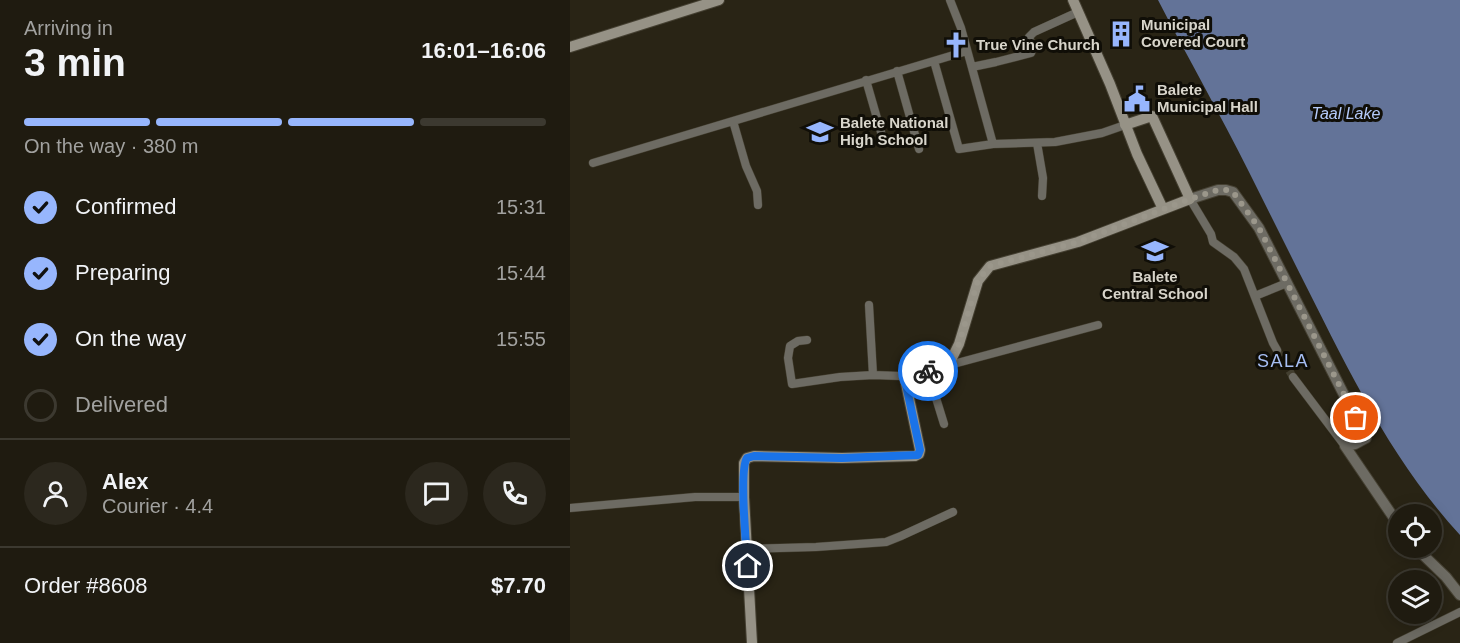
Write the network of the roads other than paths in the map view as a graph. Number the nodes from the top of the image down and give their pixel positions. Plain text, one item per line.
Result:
1 (719, 0) edge
2 (950, 0) edge
3 (1073, 0) edge
4 (1078, 12) junction
5 (570, 47) edge
6 (968, 51) junction
7 (934, 61) junction
8 (972, 67) junction
9 (897, 71) junction
10 (866, 81) junction
11 (733, 121) junction
12 (1125, 125) junction
13 (883, 139) dead end
14 (1037, 143) junction
15 (993, 144) junction
16 (919, 149) dead end
17 (592, 163) dead end
18 (1042, 196) dead end
19 (1190, 199) junction
20 (758, 205) dead end
21 (1163, 210) junction
22 (1287, 283) junction
23 (1255, 296) junction
24 (869, 305) dead end
25 (1098, 325) dead end
26 (807, 340) dead end
27 (1277, 350) tunnel mouth
28 (943, 367) junction
29 (928, 372) junction
30 (873, 375) junction
31 (1293, 377) tunnel mouth
32 (905, 380) junction
33 (944, 424) dead end
34 (1345, 446) junction
35 (744, 497) junction
36 (570, 508) edge
37 (1388, 509) edge
38 (953, 512) dead end
39 (746, 549) junction
40 (1426, 558) edge
41 (1460, 595) edge
42 (1460, 612) edge
43 (752, 643) edge
44 (1397, 643) edge

1 - 5 main road
2 - 6 street
3 - 4 main road
4 - 8 street
4 - 12 main road
6 - 7 street
6 - 8 street
7 - 9 street
7 - 15 street
8 - 15 street
9 - 10 street
9 - 16 street
10 - 11 street
10 - 13 street
11 - 17 street
11 - 20 street
12 - 14 street
12 - 19 main road
12 - 21 main road
14 - 15 street
14 - 18 street
19 - 21 main road
19 - 22 street
19 - 23 street
21 - 28 main road
22 - 23 street
22 - 34 street
23 - 27 street
24 - 30 street
25 - 28 street
26 - 30 street
28 - 29 main road
29 - 32 main road
29 - 33 street
30 - 32 street
31 - 34 street
32 - 35 main road
34 - 37 street
35 - 36 street
35 - 39 main road
38 - 39 street
39 - 43 main road
40 - 41 street
42 - 44 street

